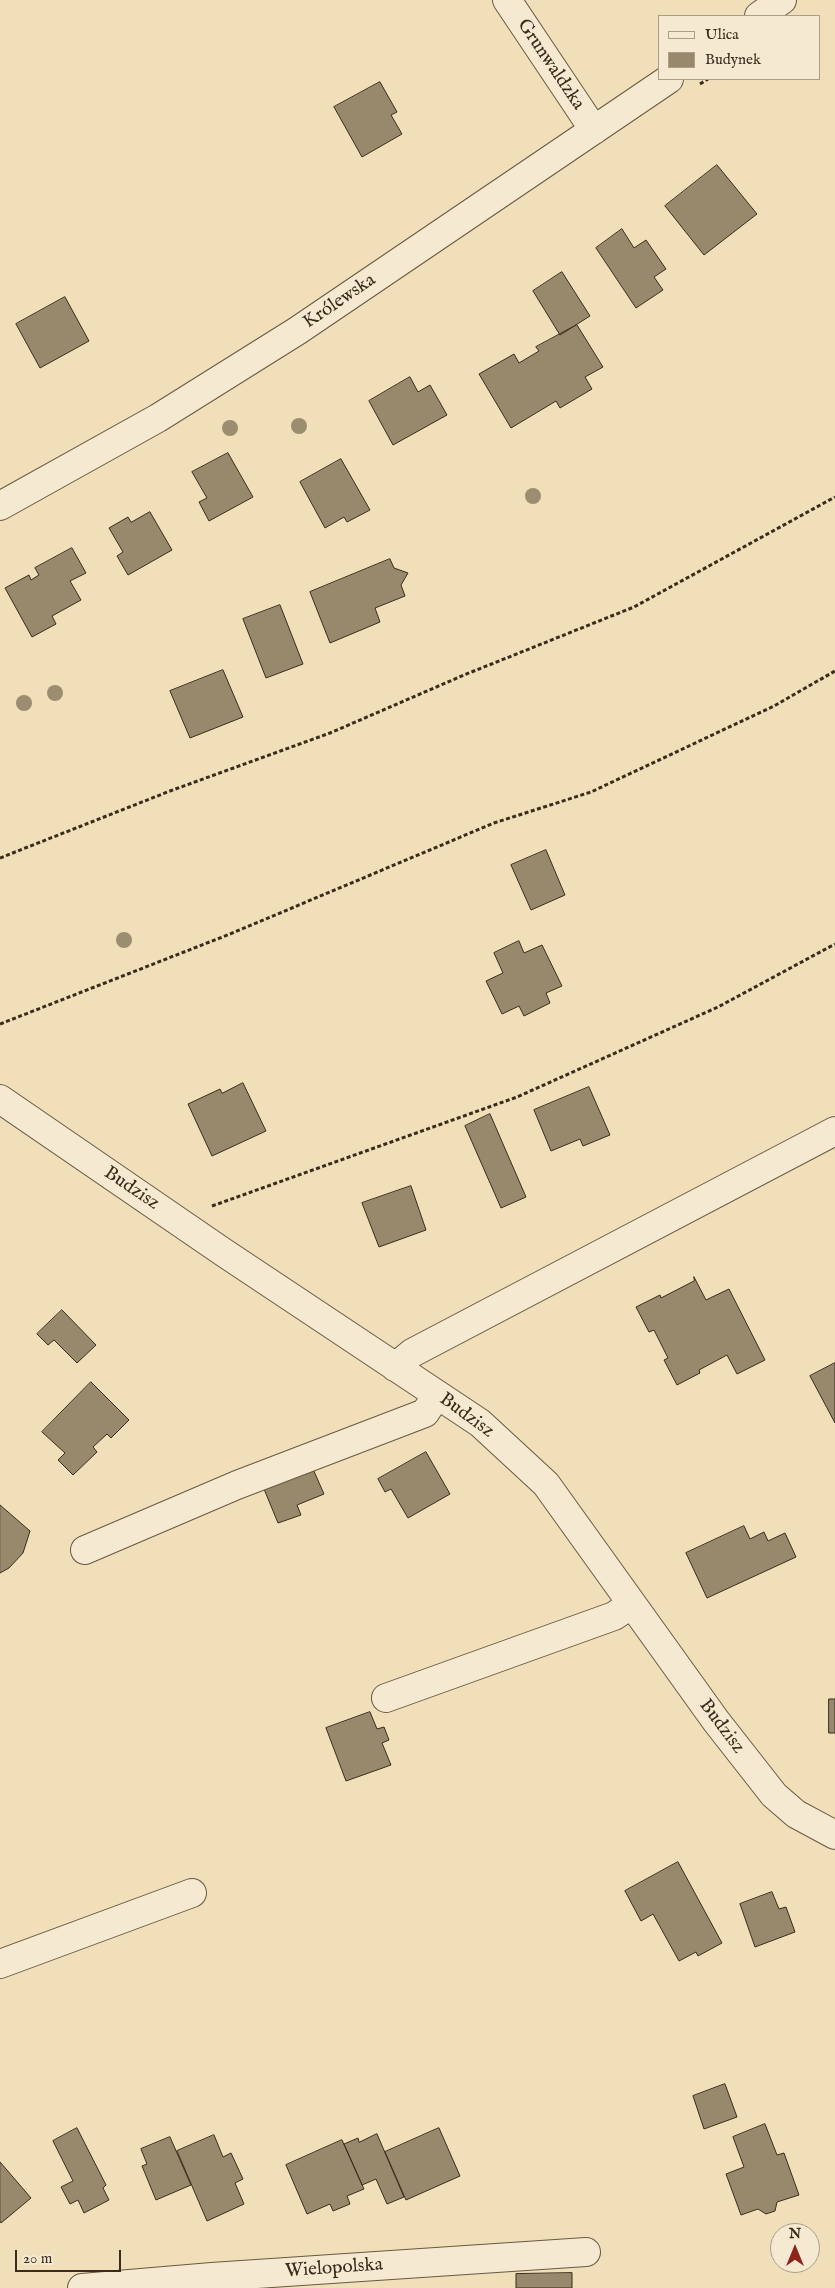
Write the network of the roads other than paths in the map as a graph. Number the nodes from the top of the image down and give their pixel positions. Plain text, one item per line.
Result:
1 (507, 0) edge
2 (782, 0) edge
3 (760, 15) edge
4 (668, 80) edge
5 (594, 130) junction
6 (0, 506) edge
7 (0, 1099) edge
8 (835, 1131) edge
9 (395, 1367) junction
10 (437, 1395) junction
11 (85, 1550) dead end
12 (632, 1604) junction
13 (386, 1698) dead end
14 (835, 1835) edge
15 (192, 1894) dead end
16 (0, 1964) edge
17 (586, 2252) dead end
18 (82, 2288) edge

1 - 5 street, Grunwaldzka
2 - 3 street
4 - 5 street, Królewska
5 - 6 street, Królewska
7 - 9 street, Budzisz
8 - 9 street
9 - 10 street, Budzisz
10 - 11 street
10 - 12 street, Budzisz
12 - 13 street
12 - 14 street, Budzisz
15 - 16 street
17 - 18 street, Wielopolska

